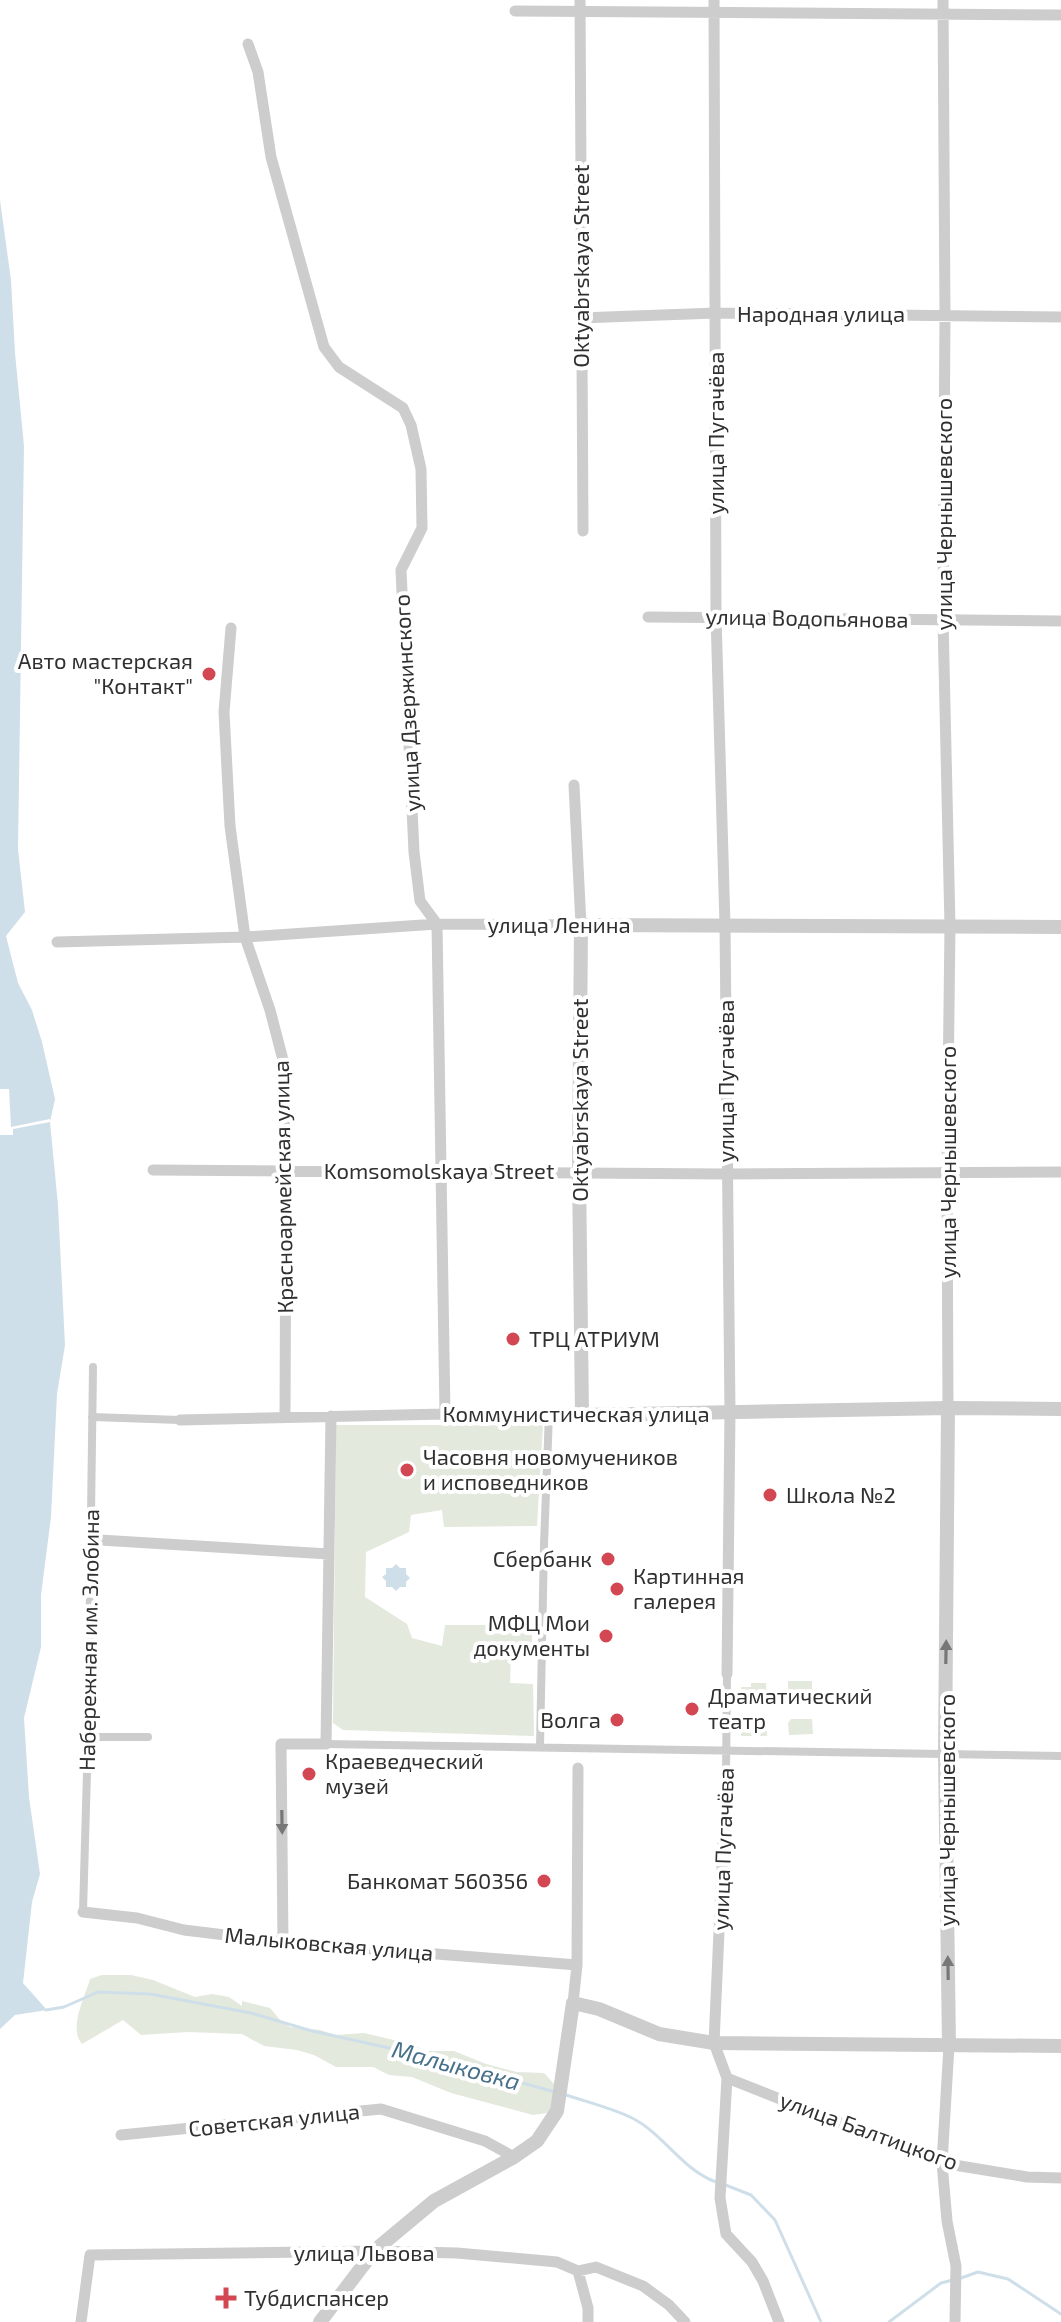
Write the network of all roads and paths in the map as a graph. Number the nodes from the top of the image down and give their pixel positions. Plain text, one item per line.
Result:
1 (580, 5) edge
2 (714, 6) edge
3 (943, 6) edge
4 (515, 11) dead end
5 (1061, 15) edge
6 (248, 44) dead end
7 (716, 313) junction
8 (945, 315) junction
9 (1061, 317) edge
10 (580, 318) junction
11 (583, 531) dead end
12 (716, 616) junction
13 (648, 617) dead end
14 (943, 619) junction
15 (1061, 621) edge
16 (231, 628) dead end
17 (574, 785) dead end
18 (437, 924) junction
19 (581, 925) junction
20 (725, 925) junction
21 (950, 926) junction
22 (1061, 927) edge
23 (245, 937) junction
24 (57, 942) dead end
25 (153, 1170) dead end
26 (286, 1171) junction
27 (579, 1171) junction
28 (1061, 1172) edge
29 (442, 1173) junction
30 (947, 1173) junction
31 (726, 1174) junction
32 (93, 1367) dead end
33 (948, 1408) junction
34 (1061, 1409) edge
35 (730, 1413) junction
36 (445, 1414) junction
37 (549, 1414) junction
38 (582, 1415) junction
39 (331, 1416) junction
40 (92, 1417) junction
41 (285, 1417) junction
42 (180, 1420) joint
43 (100, 1540) dead end
44 (329, 1554) junction
45 (727, 1674) joint
46 (96, 1737) dead end
47 (148, 1737) dead end
48 (326, 1744) junction
49 (540, 1746) junction
50 (578, 1750) junction
51 (727, 1751) junction
52 (945, 1755) junction
53 (1061, 1756) edge
54 (578, 1768) joint
55 (726, 1776) joint
56 (83, 1912) joint
57 (283, 1942) junction
58 (577, 1965) junction
59 (573, 2003) junction
60 (714, 2043) junction
61 (949, 2046) junction
62 (1061, 2046) edge
63 (727, 2078) junction
64 (121, 2135) dead end
65 (514, 2157) junction
66 (942, 2163) junction
67 (1061, 2178) edge
68 (374, 2251) junction
69 (578, 2271) junction
70 (81, 2322) edge
71 (320, 2322) edge
72 (588, 2322) edge
73 (685, 2322) edge
74 (779, 2322) edge
75 (955, 2322) edge

1 - 2 street
1 - 4 street
1 - 10 street, Oktyabrskaya Street
2 - 3 street
2 - 7 street, улица Пугачёва
3 - 5 street
3 - 8 street, улица Чернышевского
6 - 18 street, улица Дзержинского
7 - 8 street, Народная улица
7 - 10 street, Народная улица
7 - 12 street, улица Пугачёва
8 - 9 street, Народная улица
8 - 14 street, улица Чернышевского
10 - 11 street, Oktyabrskaya Street
12 - 13 street, улица Водопьянова
12 - 14 street, улица Водопьянова
12 - 20 street, улица Пугачёва
14 - 15 street, улица Водопьянова
14 - 21 street, улица Чернышевского
16 - 23 street, Красноармейская улица
17 - 19 street, Oktyabrskaya Street
18 - 19 street, улица Ленина
18 - 23 street, улица Ленина
18 - 29 street, улица Дзержинского
19 - 20 street, улица Ленина
19 - 27 street, Oktyabrskaya Street
20 - 21 street, улица Ленина
20 - 31 street, улица Пугачёва
21 - 22 street, улица Ленина
21 - 30 street, улица Чернышевского
23 - 24 street, улица Ленина
23 - 26 street, Красноармейская улица
25 - 26 street, Komsomolskaya Street
26 - 29 street, Komsomolskaya Street
26 - 41 street, Красноармейская улица
27 - 29 street, Komsomolskaya Street
27 - 31 street, Komsomolskaya Street
27 - 38 street, Oktyabrskaya Street
28 - 30 street, Komsomolskaya Street
29 - 36 street, улица Дзержинского
30 - 31 street, Komsomolskaya Street
30 - 33 street, улица Чернышевского
31 - 35 street, улица Пугачёва
32 - 40 street, Набережная им. Злобина
33 - 34 street, Коммунистическая улица
33 - 35 street, Коммунистическая улица
52 -> 33 street, улица Чернышевского
35 - 38 street, Коммунистическая улица
35 - 45 street, улица Пугачёва
36 - 37 street, Коммунистическая улица
36 - 39 street, Коммунистическая улица
37 - 38 street, Коммунистическая улица
37 - 49 street
39 - 41 street, Коммунистическая улица
39 - 44 street
40 - 42 street, Коммунистическая улица
40 - 56 street, Набережная им. Злобина
41 - 42 street, Коммунистическая улица
43 - 44 street
44 - 48 street
45 - 51 street, улица Пугачёва
46 - 47 street
48 - 49 street
48 -> 57 street
49 - 50 street
50 - 51 street
50 - 54 street
51 - 52 street
51 - 55 street, улица Пугачёва
52 - 53 street
61 -> 52 street, улица Чернышевского
54 - 58 street
55 - 60 street, улица Пугачёва
56 - 57 street, Малыковская улица
57 - 58 street, Малыковская улица
58 - 59 street
59 - 60 street
59 - 65 street
60 - 61 street
60 - 63 street, улица Пугачёва
61 - 62 street
61 - 66 street, улица Чернышевского
63 - 66 street, улица Балтицкого
63 - 74 street, улица Пугачёва
64 - 65 street, Советская улица
65 - 68 street
66 - 67 street, улица Балтицкого
66 - 75 street, улица Чернышевского
68 - 69 street, улица Львова
68 - 70 street, улица Львова
68 - 71 street
69 - 72 street
69 - 73 street, улица Львова

